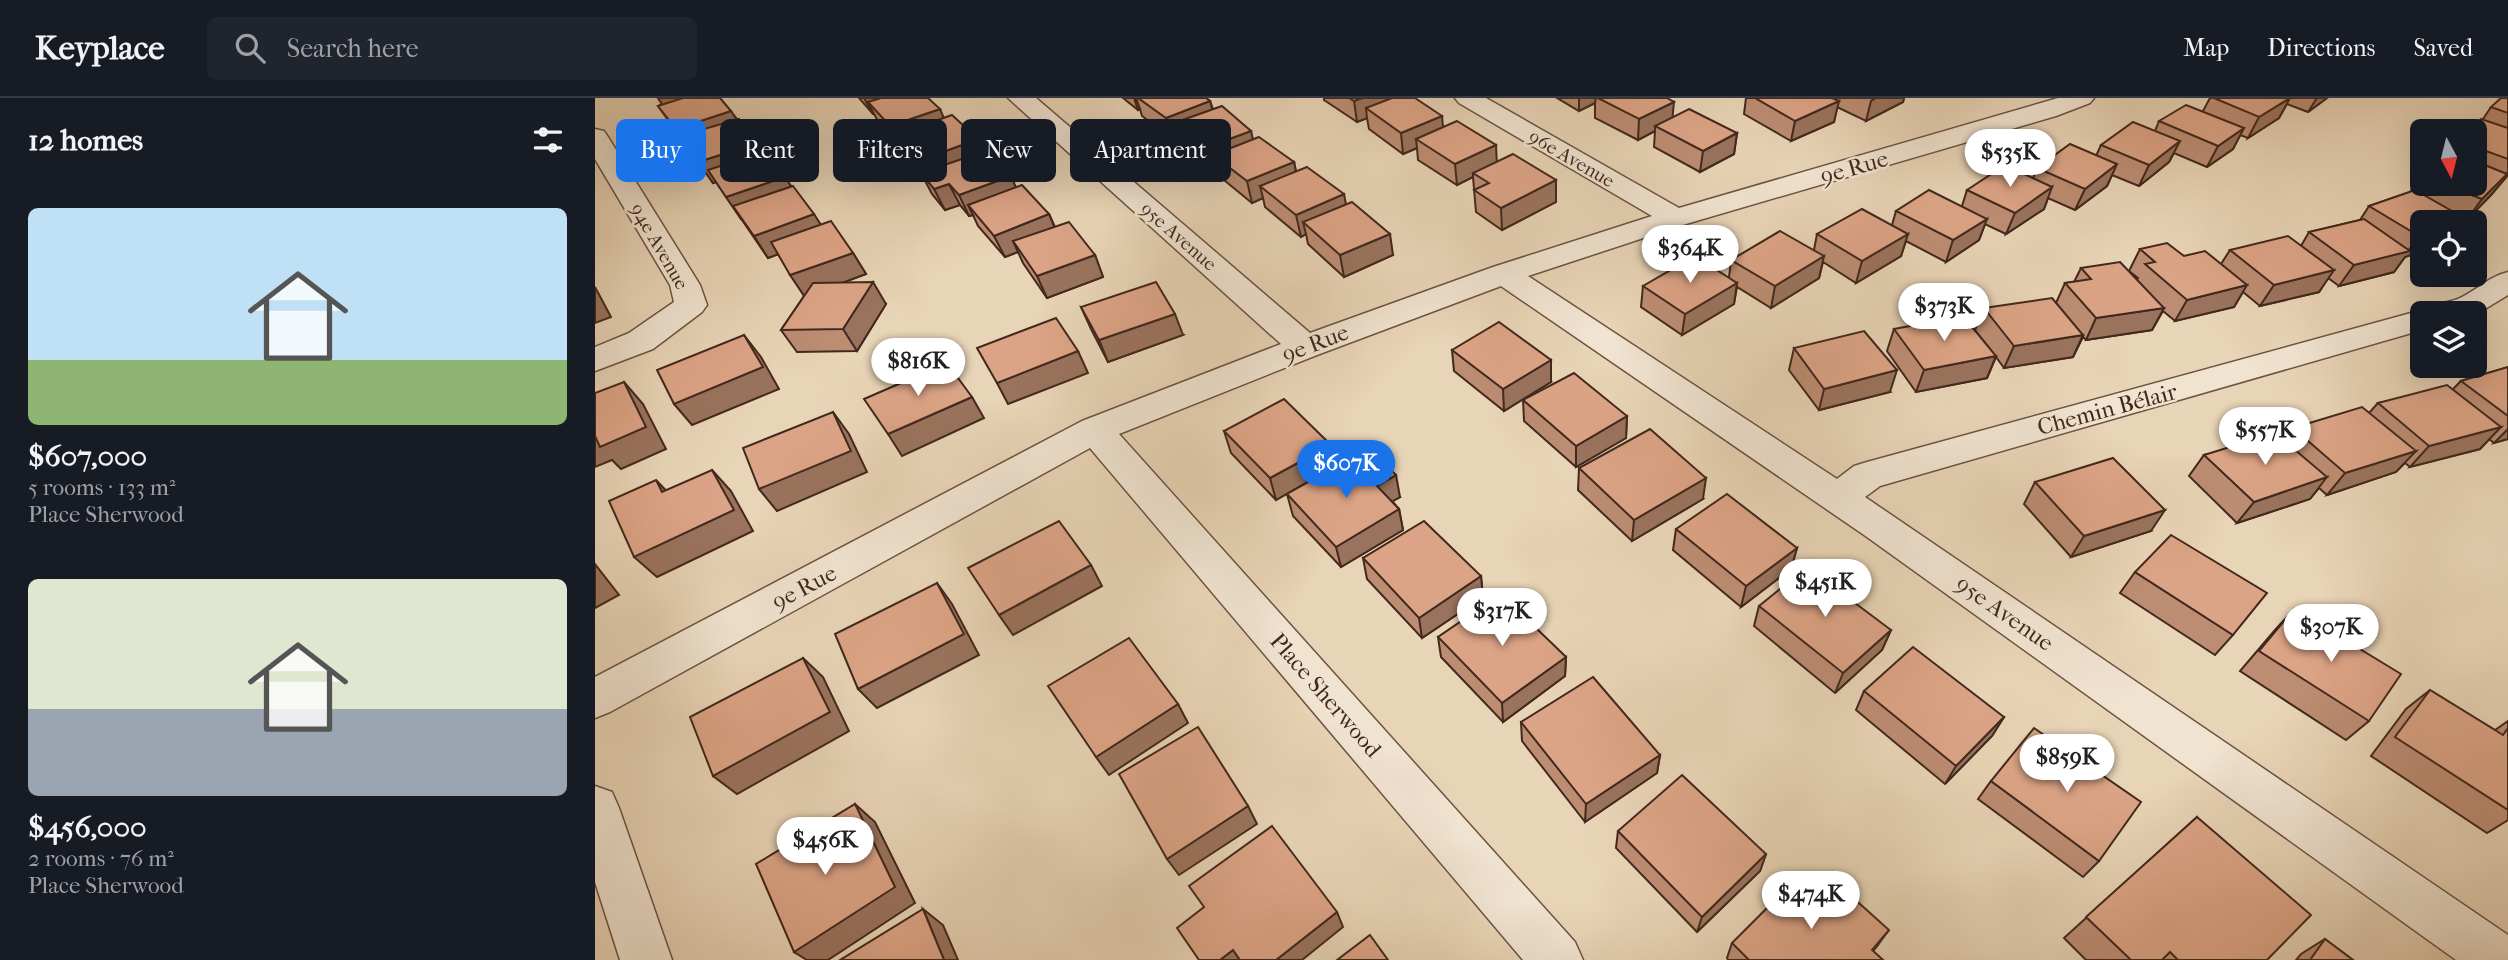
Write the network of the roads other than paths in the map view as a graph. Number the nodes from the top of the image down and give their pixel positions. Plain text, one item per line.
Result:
1 (1021, 98) edge
2 (1468, 98) edge
3 (2081, 98) edge
4 (595, 137) edge
5 (1676, 218) junction
6 (1504, 274) junction
7 (2508, 281) edge
8 (2478, 301) edge
9 (2410, 323) edge
10 (1304, 346) junction
11 (595, 360) edge
12 (1095, 430) junction
13 (1838, 498) junction
14 (595, 699) edge
15 (595, 808) edge
16 (646, 960) edge
17 (1557, 960) edge
18 (2500, 960) edge

1 - 10 street, 95e Avenue
2 - 5 street, 96e Avenue
3 - 5 street, 9e Rue
4 - 11 street, 94e Avenue
5 - 6 street, 9e Rue
6 - 10 street, 9e Rue
6 - 13 street, 95e Avenue
7 - 8 street
9 - 13 street, Chemin Bélair
10 - 12 street, 9e Rue
12 - 14 street, 9e Rue
12 - 17 street, Place Sherwood
13 - 18 street, 95e Avenue
15 - 16 street

